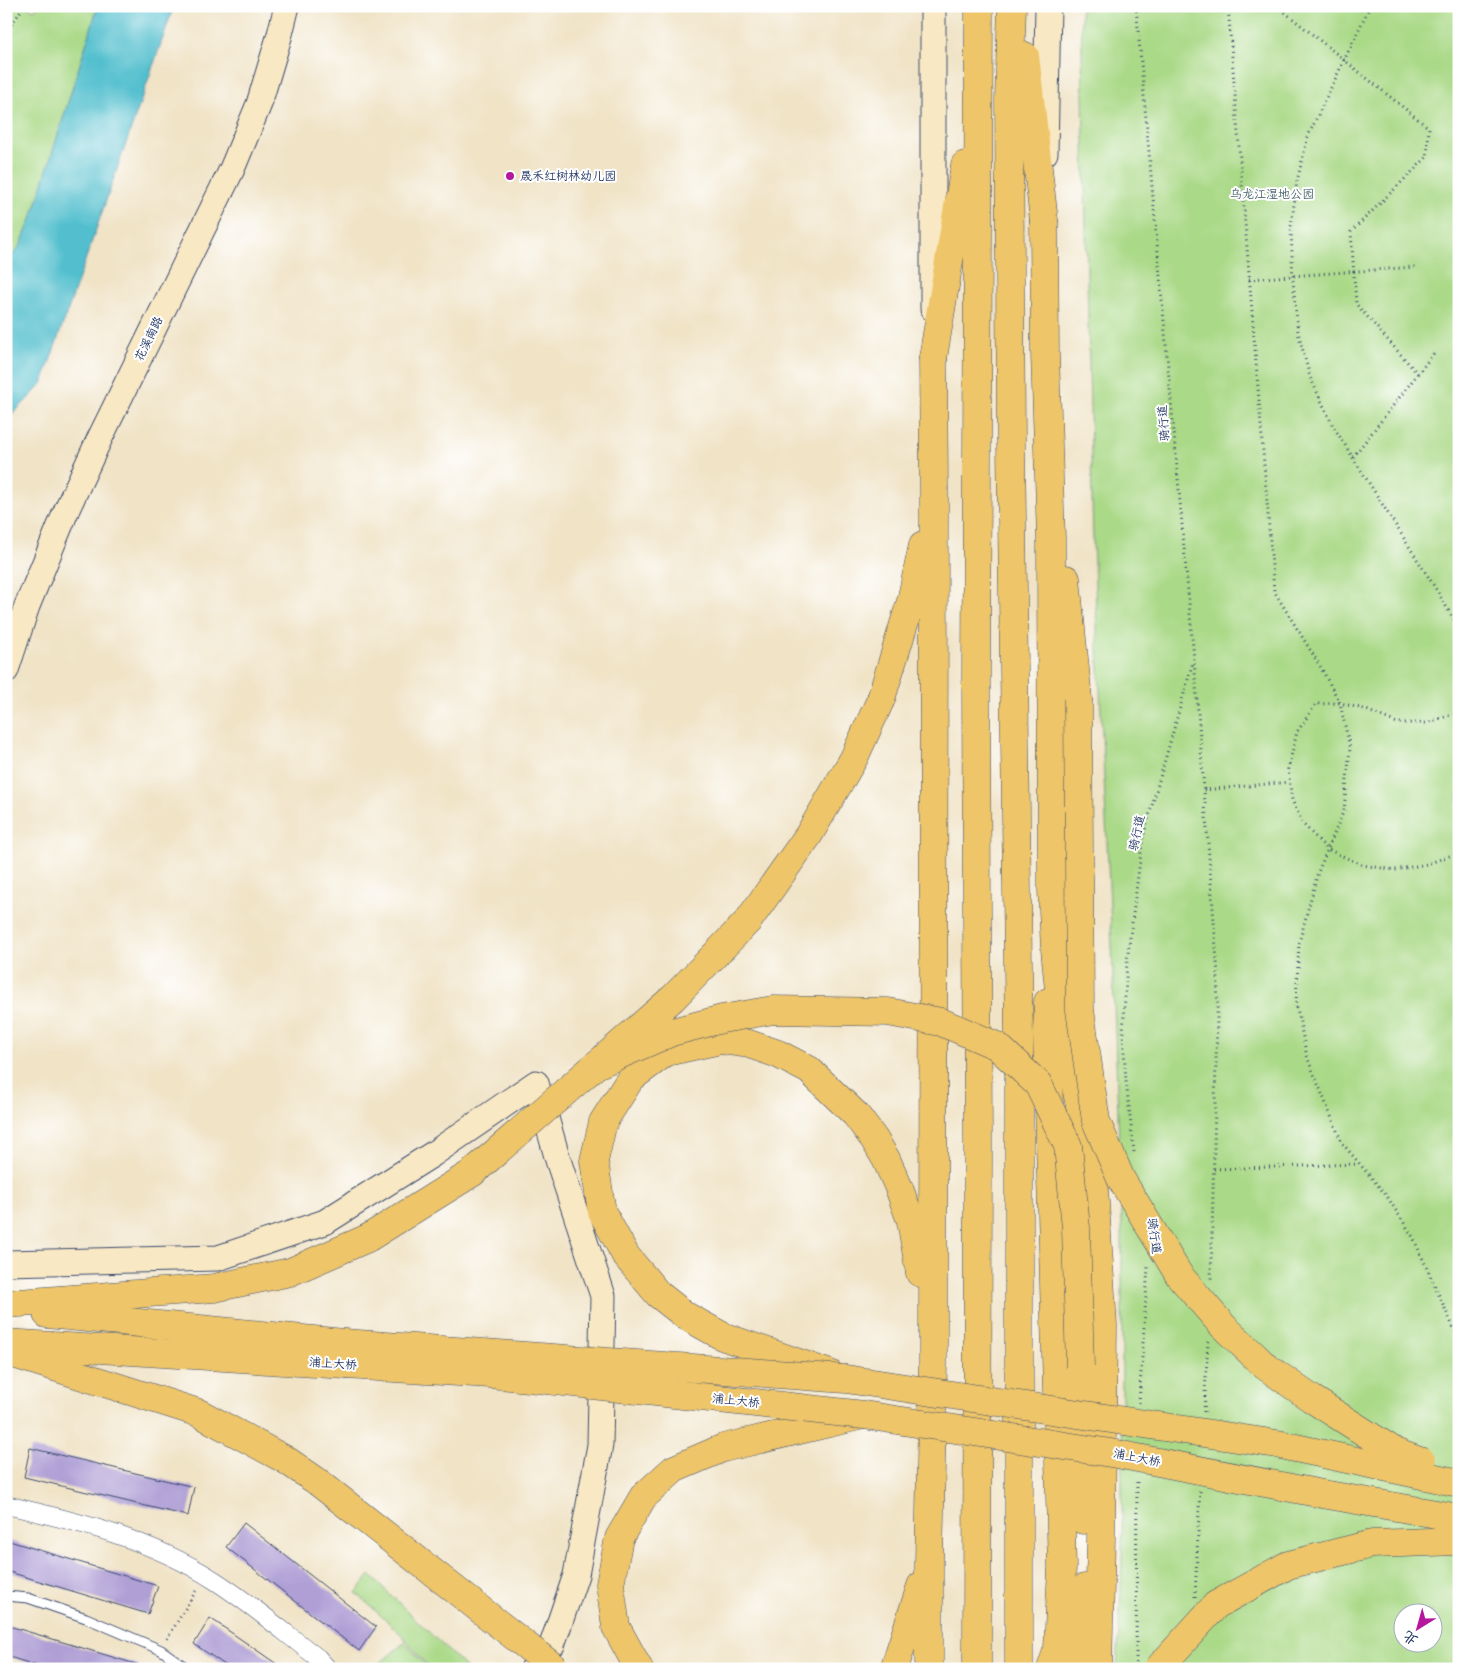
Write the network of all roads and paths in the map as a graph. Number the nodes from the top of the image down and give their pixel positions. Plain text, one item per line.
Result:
1 (287, 6) edge
2 (933, 6) edge
3 (979, 6) edge
4 (1012, 6) edge
5 (1019, 6) edge
6 (1048, 6) edge
7 (1136, 6) edge
8 (1228, 6) edge
9 (1277, 6) edge
10 (1370, 6) edge
11 (22, 9) dead end
12 (6, 33) edge
13 (1345, 61) junction
14 (980, 82) junction
15 (1044, 221) junction
16 (1415, 267) dead end
17 (1353, 272) junction
18 (1249, 279) junction
19 (1045, 353) junction
20 (1434, 353) dead end
21 (933, 358) junction
22 (1418, 374) junction
23 (1352, 457) junction
24 (934, 490) junction
25 (1459, 628) edge
26 (1194, 659) junction
27 (6, 670) edge
28 (1340, 703) junction
29 (1459, 712) edge
30 (1290, 782) junction
31 (1204, 790) junction
32 (1327, 849) junction
33 (1459, 851) edge
34 (1052, 890) junction
35 (594, 1066) junction
36 (1135, 1159) dead end
37 (1360, 1164) junction
38 (1214, 1169) junction
39 (1149, 1261) dead end
40 (6, 1263) edge
41 (1211, 1287) dead end
42 (6, 1304) edge
43 (6, 1310) edge
44 (1208, 1336) dead end
45 (1459, 1340) edge
46 (6, 1343) edge
47 (6, 1352) edge
48 (345, 1354) junction
49 (933, 1364) junction
50 (846, 1379) junction
51 (1138, 1412) dead end
52 (1204, 1414) dead end
53 (864, 1415) junction
54 (1459, 1476) edge
55 (1137, 1478) dead end
56 (1201, 1483) dead end
57 (1459, 1483) edge
58 (6, 1505) edge
59 (1459, 1518) edge
60 (1459, 1541) edge
61 (929, 1563) junction
62 (205, 1575) junction
63 (6, 1596) edge
64 (1194, 1600) dead end
65 (161, 1650) junction
66 (153, 1669) edge
67 (188, 1669) edge
68 (328, 1669) edge
69 (533, 1669) edge
70 (556, 1669) edge
71 (639, 1669) edge
72 (894, 1669) edge
73 (929, 1669) edge
74 (977, 1669) edge
75 (1018, 1669) edge
76 (1051, 1669) edge
77 (1075, 1669) edge
78 (1098, 1669) edge
79 (1136, 1669) edge
80 (1158, 1669) edge

1 - 27 street, 花溪南路
2 - 21 street
3 - 14 main road
4 - 75 main road
5 - 15 main road
6 - 15 street
7 - 26 path, 骑行道
8 - 18 path
9 - 13 path
10 - 13 path
11 - 12 path
13 - 17 path
13 - 23 path
14 - 21 main road
14 - 74 main road
15 - 19 main road
16 - 17 path
17 - 18 path
17 - 22 path
18 - 28 path
19 - 34 main road
19 - 54 main road, bridge
20 - 22 path
21 - 24 main road
22 - 23 path
23 - 25 path
24 - 35 main road, bridge
24 - 49 main road
26 - 31 path
26 - 36 path, 骑行道
28 - 29 path
28 - 30 path
28 - 32 path
30 - 31 path
30 - 32 path
31 - 38 path
32 - 33 path
32 - 37 path
34 - 76 main road
34 - 78 main road
35 - 42 main road, bridge
35 - 77 main road, bridge
37 - 38 path
37 - 45 path
38 - 41 path
39 - 51 path, 骑行道
40 - 69 street
43 - 48 main road
44 - 52 path
46 - 48 main road, 浦上大桥
47 - 70 main road, bridge
48 - 50 main road, bridge
48 - 53 main road, 浦上大桥, bridge
49 - 50 main road, bridge
49 - 61 main road
50 - 57 main road, bridge
53 - 59 main road, 浦上大桥, bridge
53 - 71 main road
55 - 79 path
56 - 64 path
58 - 62 street
60 - 80 main road, bridge
61 - 72 main road
61 - 73 main road
62 - 65 path
62 - 68 street
63 - 65 lane
65 - 66 path
65 - 67 lane

